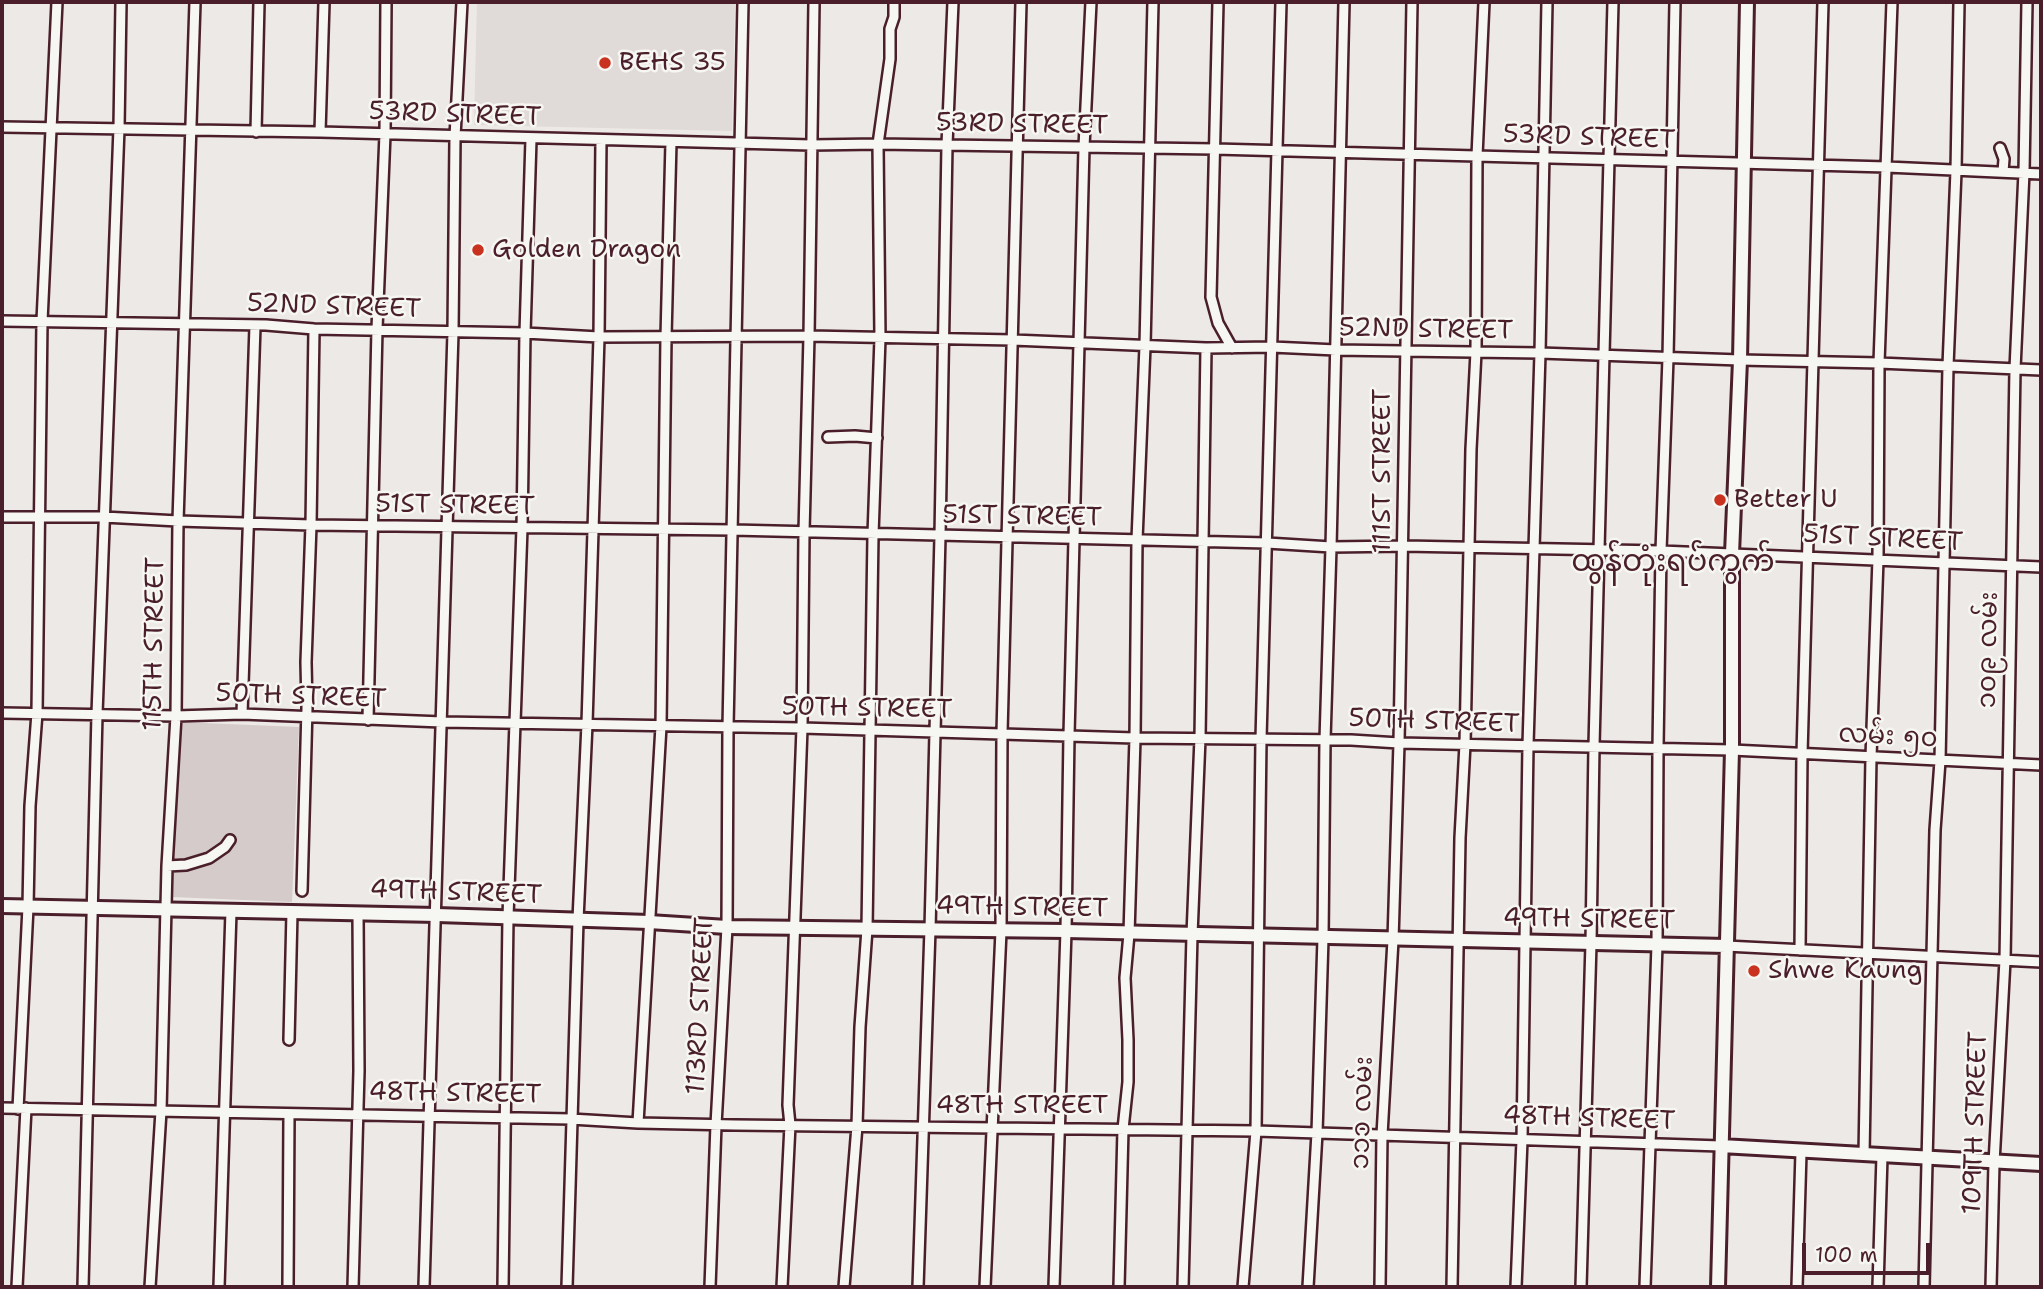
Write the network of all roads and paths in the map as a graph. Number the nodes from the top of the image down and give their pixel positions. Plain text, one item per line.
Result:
1 (57, 2) edge
2 (121, 2) edge
3 (195, 2) edge
4 (259, 2) edge
5 (324, 2) edge
6 (386, 2) edge
7 (462, 2) edge
8 (743, 2) edge
9 (814, 2) edge
10 (894, 2) edge
11 (953, 2) edge
12 (1021, 2) edge
13 (1091, 2) edge
14 (1153, 2) edge
15 (1219, 2) edge
16 (1281, 2) edge
17 (1344, 2) edge
18 (1412, 2) edge
19 (1484, 2) edge
20 (1547, 2) edge
21 (1613, 2) edge
22 (1675, 2) edge
23 (1747, 2) edge
24 (1823, 2) edge
25 (1892, 2) edge
26 (1959, 2) edge
27 (2027, 2) edge
28 (2, 127) edge
29 (51, 127) junction
30 (119, 128) junction
31 (191, 131) junction
32 (256, 132) junction
33 (320, 132) junction
34 (385, 134) junction
35 (455, 137) junction
36 (531, 139) junction
37 (601, 141) junction
38 (671, 142) junction
39 (740, 143) junction
40 (878, 144) junction
41 (811, 145) junction
42 (947, 145) junction
43 (1017, 146) junction
44 (1084, 147) junction
45 (1150, 148) junction
46 (2000, 148) dead end
47 (1215, 149) junction
48 (1278, 151) junction
49 (1340, 153) junction
50 (1409, 155) junction
51 (1477, 156) junction
52 (1543, 158) junction
53 (1609, 159) junction
54 (1671, 162) junction
55 (1743, 164) junction
56 (1818, 165) junction
57 (1886, 167) junction
58 (1956, 171) junction
59 (2003, 172) junction
60 (2024, 172) junction
61 (2041, 174) edge
62 (2, 321) edge
63 (42, 321) junction
64 (112, 322) junction
65 (184, 325) junction
66 (255, 326) junction
67 (314, 329) junction
68 (377, 329) junction
69 (453, 332) junction
70 (525, 333) junction
71 (809, 336) junction
72 (598, 337) junction
73 (666, 337) junction
74 (737, 337) junction
75 (880, 338) junction
76 (942, 339) junction
77 (1013, 340) junction
78 (1079, 343) junction
79 (1144, 346) junction
80 (1272, 347) junction
81 (1206, 348) junction
82 (1232, 348) junction
83 (1336, 350) junction
84 (1405, 351) junction
85 (1476, 352) junction
86 (1541, 353) junction
87 (1604, 355) junction
88 (1668, 358) junction
89 (1740, 360) junction
90 (1812, 360) junction
91 (1880, 363) junction
92 (1948, 366) junction
93 (2015, 369) junction
94 (2041, 370) edge
95 (828, 437) dead end
96 (877, 438) junction
97 (2, 517) edge
98 (104, 517) junction
99 (40, 518) junction
100 (178, 522) junction
101 (249, 524) junction
102 (312, 525) junction
103 (373, 527) junction
104 (448, 528) junction
105 (522, 528) junction
106 (592, 529) junction
107 (664, 529) junction
108 (733, 530) junction
109 (804, 532) junction
110 (873, 535) junction
111 (940, 536) junction
112 (1007, 537) junction
113 (1074, 539) junction
114 (1137, 540) junction
115 (1203, 542) junction
116 (1267, 543) junction
117 (1404, 546) junction
118 (1331, 547) junction
119 (1470, 548) junction
120 (1534, 549) junction
121 (1598, 551) junction
122 (1661, 551) junction
123 (1732, 554) junction
124 (1809, 556) junction
125 (1878, 559) junction
126 (1945, 564) junction
127 (2011, 566) junction
128 (2041, 566) edge
129 (2, 713) edge
130 (37, 713) junction
131 (97, 714) junction
132 (242, 714) junction
133 (176, 716) junction
134 (306, 717) junction
135 (368, 720) junction
136 (442, 722) junction
137 (516, 723) junction
138 (587, 724) junction
139 (661, 726) junction
140 (729, 727) junction
141 (802, 728) junction
142 (869, 730) junction
143 (935, 732) junction
144 (1002, 733) junction
145 (1069, 736) junction
146 (1135, 738) junction
147 (1200, 738) junction
148 (1261, 739) junction
149 (1325, 740) junction
150 (1399, 743) junction
151 (1465, 744) junction
152 (1528, 746) junction
153 (1594, 747) junction
154 (1658, 748) junction
155 (1732, 750) junction
156 (1802, 754) junction
157 (1871, 757) junction
158 (1940, 761) junction
159 (2008, 763) junction
160 (2041, 765) edge
161 (230, 840) dead end
162 (167, 866) junction
163 (302, 891) dead end
164 (2, 906) edge
165 (28, 907) junction
166 (93, 908) junction
167 (167, 909) junction
168 (231, 911) junction
169 (292, 912) junction
170 (358, 913) junction
171 (437, 915) junction
172 (508, 918) junction
173 (578, 920) junction
174 (649, 922) junction
175 (727, 927) junction
176 (795, 927) junction
177 (867, 929) junction
178 (930, 929) junction
179 (1001, 931) junction
180 (1066, 931) junction
181 (1129, 933) junction
182 (1192, 935) junction
183 (1257, 937) junction
184 (1323, 938) junction
185 (1393, 940) junction
186 (1458, 941) junction
187 (1524, 942) junction
188 (1591, 943) junction
189 (1657, 944) junction
190 (1726, 946) junction
191 (1800, 950) junction
192 (1868, 953) junction
193 (1932, 957) junction
194 (2005, 960) junction
195 (2041, 962) edge
196 (289, 1041) dead end
197 (2, 1108) edge
198 (22, 1108) junction
199 (87, 1109) junction
200 (161, 1111) junction
201 (225, 1113) junction
202 (289, 1114) junction
203 (358, 1114) junction
204 (431, 1116) junction
205 (507, 1118) junction
206 (571, 1119) junction
207 (638, 1123) junction
208 (716, 1125) junction
209 (790, 1125) junction
210 (857, 1126) junction
211 (991, 1127) junction
212 (924, 1128) junction
213 (1061, 1128) junction
214 (1123, 1129) junction
215 (1188, 1130) junction
216 (1256, 1131) junction
217 (1317, 1133) junction
218 (1382, 1135) junction
219 (1454, 1137) junction
220 (1522, 1140) junction
221 (1586, 1142) junction
222 (1650, 1144) junction
223 (1721, 1146) junction
224 (1801, 1152) junction
225 (1864, 1155) junction
226 (1882, 1156) junction
227 (1927, 1158) junction
228 (1994, 1163) junction
229 (2041, 1164) edge
230 (17, 1287) edge
231 (83, 1287) edge
232 (150, 1287) edge
233 (219, 1287) edge
234 (288, 1287) edge
235 (353, 1287) edge
236 (424, 1287) edge
237 (503, 1287) edge
238 (567, 1287) edge
239 (710, 1287) edge
240 (782, 1287) edge
241 (844, 1287) edge
242 (918, 1287) edge
243 (985, 1287) edge
244 (1054, 1287) edge
245 (1119, 1287) edge
246 (1183, 1287) edge
247 (1243, 1287) edge
248 (1308, 1287) edge
249 (1380, 1287) edge
250 (1452, 1287) edge
251 (1516, 1287) edge
252 (1581, 1287) edge
253 (1645, 1287) edge
254 (1718, 1287) edge
255 (1797, 1287) edge
256 (1878, 1287) edge
257 (1924, 1287) edge
258 (1992, 1287) edge

1 - 29 street
2 - 30 street
3 - 31 street, 115TH STREET
4 - 32 street
5 - 33 street
6 - 34 street
7 - 35 street
8 - 39 street, 113RD STREET
9 - 41 street
10 - 40 street
11 - 42 street
12 - 43 street
13 - 44 street
14 - 45 street
15 - 47 street
16 - 48 street
17 - 49 street
18 - 50 street, 111ST STREET
19 - 51 street
20 - 52 street
21 - 53 street
22 - 54 street
23 - 55 main road
24 - 56 street
25 - 57 street
26 - 58 street
27 - 60 street
28 - 29 street, 53RD STREET
29 - 30 street, 53RD STREET
29 - 63 street
30 - 31 street, 53RD STREET
30 - 64 street
31 - 32 street, 53RD STREET
31 - 65 street, 115TH STREET
32 - 33 street, 53RD STREET
33 - 34 street, 53RD STREET
34 - 35 street, 53RD STREET
34 - 68 street
35 - 36 street, 53RD STREET
35 - 69 street
36 - 37 street, 53RD STREET
36 - 70 street
37 - 38 street, 53RD STREET
37 - 72 street
38 - 39 street, 53RD STREET
38 - 73 street
39 - 41 street, 53RD STREET
39 - 74 street, 113RD STREET
40 - 41 street, 53RD STREET
40 - 42 street, 53RD STREET
40 - 75 street
41 - 71 street
42 - 43 street, 53RD STREET
42 - 76 street
43 - 44 street, 53RD STREET
43 - 77 street
44 - 45 street, 53RD STREET
44 - 78 street
45 - 47 street, 53RD STREET
45 - 79 street
46 - 59 street
47 - 48 street, 53RD STREET
47 - 82 street
48 - 49 street, 53RD STREET
48 - 80 street
49 - 50 street, 53RD STREET
49 - 83 street
50 - 51 street, 53RD STREET
50 - 84 street, 111ST STREET
51 - 52 street, 53RD STREET
51 - 85 street
52 - 53 street, 53RD STREET
52 - 86 street
53 - 54 street, 53RD STREET
53 - 87 street
54 - 55 street, 53RD STREET
54 - 88 street
55 - 56 street, 53RD STREET
55 - 89 main road
56 - 57 street, 53RD STREET
56 - 90 street
57 - 58 street, 53RD STREET
57 - 91 street
58 - 59 street, 53RD STREET
58 - 92 street
59 - 60 street, 53RD STREET
60 - 61 street, 53RD STREET
60 - 93 street, ၁၀၉ လမ်း
62 - 63 street, 52ND STREET
63 - 64 street, 52ND STREET
63 - 99 street
64 - 65 street, 52ND STREET
64 - 98 street
65 - 66 street, 52ND STREET
65 - 100 street, 115TH STREET
66 - 67 street, 52ND STREET
66 - 101 street
67 - 68 street, 52ND STREET
67 - 102 street
68 - 69 street, 52ND STREET
68 - 103 street
69 - 70 street, 52ND STREET
69 - 104 street
70 - 72 street, 52ND STREET
70 - 105 street
71 - 74 street, 52ND STREET
71 - 75 street, 52ND STREET
71 - 109 street
72 - 73 street, 52ND STREET
72 - 106 street
73 - 74 street, 52ND STREET
73 - 107 street
74 - 108 street, 113RD STREET
75 - 76 street, 52ND STREET
75 - 96 street
76 - 77 street, 52ND STREET
76 - 111 street
77 - 78 street, 52ND STREET
77 - 112 street
78 - 79 street, 52ND STREET
78 - 113 street
79 - 81 street, 52ND STREET
79 - 114 street
80 - 82 street, 52ND STREET
80 - 83 street, 52ND STREET
80 - 116 street
81 - 82 street, 52ND STREET
81 - 115 street
83 - 84 street, 52ND STREET
83 - 118 street
84 - 85 street, 52ND STREET
84 - 117 street, 111ST STREET
85 - 86 street, 52ND STREET
85 - 119 street
86 - 87 street, 52ND STREET
86 - 120 street
87 - 88 street, 52ND STREET
87 - 121 street
88 - 89 street, 52ND STREET
88 - 122 street
89 - 90 street, 52ND STREET
89 - 123 main road
90 - 91 street, 52ND STREET
90 - 124 street
91 - 92 street, 52ND STREET
91 - 125 street
92 - 93 street, 52ND STREET
92 - 126 street
93 - 94 street, 52ND STREET
93 - 127 street, ၁၀၉ လမ်း
95 - 96 street
96 - 110 street
97 - 99 street, 51ST STREET
98 - 99 street, 51ST STREET
98 - 100 street, 51ST STREET
98 - 131 street
99 - 130 street
100 - 101 street, 51ST STREET
100 - 133 street, 115TH STREET
101 - 102 street, 51ST STREET
101 - 132 street
102 - 103 street, 51ST STREET
102 - 134 street
103 - 104 street, 51ST STREET
103 - 135 street
104 - 105 street, 51ST STREET
104 - 136 street
105 - 106 street, 51ST STREET
105 - 137 street
106 - 107 street, 51ST STREET
106 - 138 street
107 - 108 street, 51ST STREET
107 - 139 street
108 - 109 street, 51ST STREET
108 - 140 street, 113RD STREET
109 - 110 street, 51ST STREET
109 - 141 street
110 - 111 street, 51ST STREET
110 - 142 street
111 - 112 street, 51ST STREET
111 - 143 street
112 - 113 street, 51ST STREET
112 - 144 street
113 - 114 street, 51ST STREET
113 - 145 street
114 - 115 street, 51ST STREET
114 - 146 street
115 - 116 street, 51ST STREET
115 - 147 street
116 - 118 street, 51ST STREET
116 - 148 street
117 - 118 street, 51ST STREET
117 - 119 street, 51ST STREET
117 - 150 street, 111ST STREET
118 - 149 street
119 - 120 street, 51ST STREET
119 - 151 street
120 - 121 street, 51ST STREET
120 - 152 street
121 - 122 street, 51ST STREET
121 - 153 street
122 - 123 street, 51ST STREET
122 - 154 street
123 - 124 street, 51ST STREET
123 - 155 main road
124 - 125 street, 51ST STREET
124 - 156 street
125 - 126 street, 51ST STREET
125 - 157 street
126 - 127 street, 51ST STREET
126 - 158 street
127 - 128 street, 51ST STREET
127 - 159 street, ၁၀၉ လမ်း
129 - 130 street, 50TH STREET
130 - 131 street, 50TH STREET
130 - 165 street
131 - 133 street, 50TH STREET
131 - 166 street
132 - 133 street, 50TH STREET
132 - 134 street, 50TH STREET
133 - 162 street, 115TH STREET
134 - 135 street, 50TH STREET
134 - 163 street
135 - 136 street, 50TH STREET
136 - 137 street, 50TH STREET
136 - 171 street
137 - 138 street, 50TH STREET
137 - 172 street
138 - 139 street, 50TH STREET
138 - 173 street
139 - 140 street, 50TH STREET
139 - 174 street
140 - 141 street, 50TH STREET
140 - 175 street, 113RD STREET
141 - 142 street, 50TH STREET
141 - 176 street
142 - 143 street, 50TH STREET
142 - 177 street
143 - 144 street, 50TH STREET
143 - 178 street
144 - 145 street, 50TH STREET
144 - 179 street
145 - 146 street, 50TH STREET
145 - 180 street
146 - 147 street, 50TH STREET
146 - 181 street
147 - 148 street, 50TH STREET
147 - 182 street
148 - 149 street, 50TH STREET
148 - 183 street
149 - 150 street, 50TH STREET
149 - 184 street
150 - 151 street, 50TH STREET
150 - 185 street, 111ST STREET
151 - 152 street, 50TH STREET
151 - 186 street
152 - 153 street, 50TH STREET
152 - 187 street
153 - 154 street, 50TH STREET
153 - 188 street
154 - 155 street, 50TH STREET
154 - 189 street
155 - 156 street, လမ်း ၅၀
155 - 190 main road
156 - 157 street, လမ်း ၅၀
156 - 191 street
157 - 158 street, လမ်း ၅၀
157 - 192 street
158 - 159 street, လမ်း ၅၀
158 - 193 street
159 - 160 street, လမ်း ၅၀
159 - 194 street, ၁၀၉ လမ်း
161 - 162 street
162 - 167 street, 115TH STREET
164 - 165 main road, 49TH STREET
165 - 166 main road, 49TH STREET
165 - 198 street
166 - 167 main road, 49TH STREET
166 - 199 street
167 - 168 main road, 49TH STREET
167 - 200 street, 115TH STREET
168 - 169 main road, 49TH STREET
168 - 201 street
169 - 170 main road, 49TH STREET
169 - 196 street
170 - 171 main road, 49TH STREET
170 - 203 street
171 - 172 main road, 49TH STREET
171 - 204 street
172 - 173 main road, 49TH STREET
172 - 205 street
173 - 174 main road, 49TH STREET
173 - 206 street
174 - 175 main road, 49TH STREET
174 - 207 street
175 - 176 main road, 49TH STREET
175 - 208 street, 113RD STREET
176 - 177 main road, 49TH STREET
176 - 209 street
177 - 178 main road, 49TH STREET
177 - 210 street
178 - 179 main road, 49TH STREET
178 - 212 street
179 - 180 main road, 49TH STREET
179 - 211 street
180 - 181 main road, 49TH STREET
180 - 213 street
181 - 182 main road, 49TH STREET
181 - 214 street
182 - 183 main road, 49TH STREET
182 - 215 street
183 - 184 main road, 49TH STREET
183 - 216 street
184 - 185 main road, 49TH STREET
184 - 217 street
185 - 186 main road, 49TH STREET
185 - 218 street, ၁၁၁ လမ်း
186 - 187 main road, 49TH STREET
186 - 219 street
187 - 188 main road, 49TH STREET
187 - 220 street
188 - 189 main road, 49TH STREET
188 - 221 street
189 - 190 main road, 49TH STREET
189 - 222 street
190 - 191 street, 49TH STREET
190 - 223 main road
191 - 192 street, 49TH STREET
192 - 193 street, 49TH STREET
192 - 225 street
193 - 194 street, 49TH STREET
193 - 227 street
194 - 195 street, 49TH STREET
194 - 228 street, 109TH STREET
197 - 198 street, 48TH STREET
198 - 199 street, 48TH STREET
198 - 230 street
199 - 200 street, 48TH STREET
199 - 231 street
200 - 201 street, 48TH STREET
200 - 232 street, 115TH STREET
201 - 202 street, 48TH STREET
201 - 233 street
202 - 203 street, 48TH STREET
202 - 234 street
203 - 204 street, 48TH STREET
203 - 235 street
204 - 205 street, 48TH STREET
204 - 236 street
205 - 206 street, 48TH STREET
205 - 237 street
206 - 207 street, 48TH STREET
206 - 238 street
207 - 208 street, 48TH STREET
208 - 209 street, 48TH STREET
208 - 239 street, 113RD STREET
209 - 210 street, 48TH STREET
209 - 240 street
210 - 212 street, 48TH STREET
210 - 241 street
211 - 212 street, 48TH STREET
211 - 213 street, 48TH STREET
211 - 243 street
212 - 242 street
213 - 214 street, 48TH STREET
213 - 244 street
214 - 215 street, 48TH STREET
214 - 245 street
215 - 216 street, 48TH STREET
215 - 246 street
216 - 217 street, 48TH STREET
216 - 247 street
217 - 218 street, 48TH STREET
217 - 248 street
218 - 219 street, 48TH STREET
218 - 249 street, ၁၁၁ လမ်း
219 - 220 street, 48TH STREET
219 - 250 street
220 - 221 street, 48TH STREET
220 - 251 street
221 - 222 street, 48TH STREET
221 - 252 street
222 - 223 street, 48TH STREET
222 - 253 street
223 - 224 main road, 48TH STREET
223 - 254 main road
224 - 225 main road, 48TH STREET
224 - 255 street
225 - 226 main road, 48TH STREET
226 - 227 main road, 48TH STREET
226 - 256 street
227 - 228 main road, 48TH STREET
227 - 257 street
228 - 229 main road, 48TH STREET
228 - 258 street, 109TH STREET

